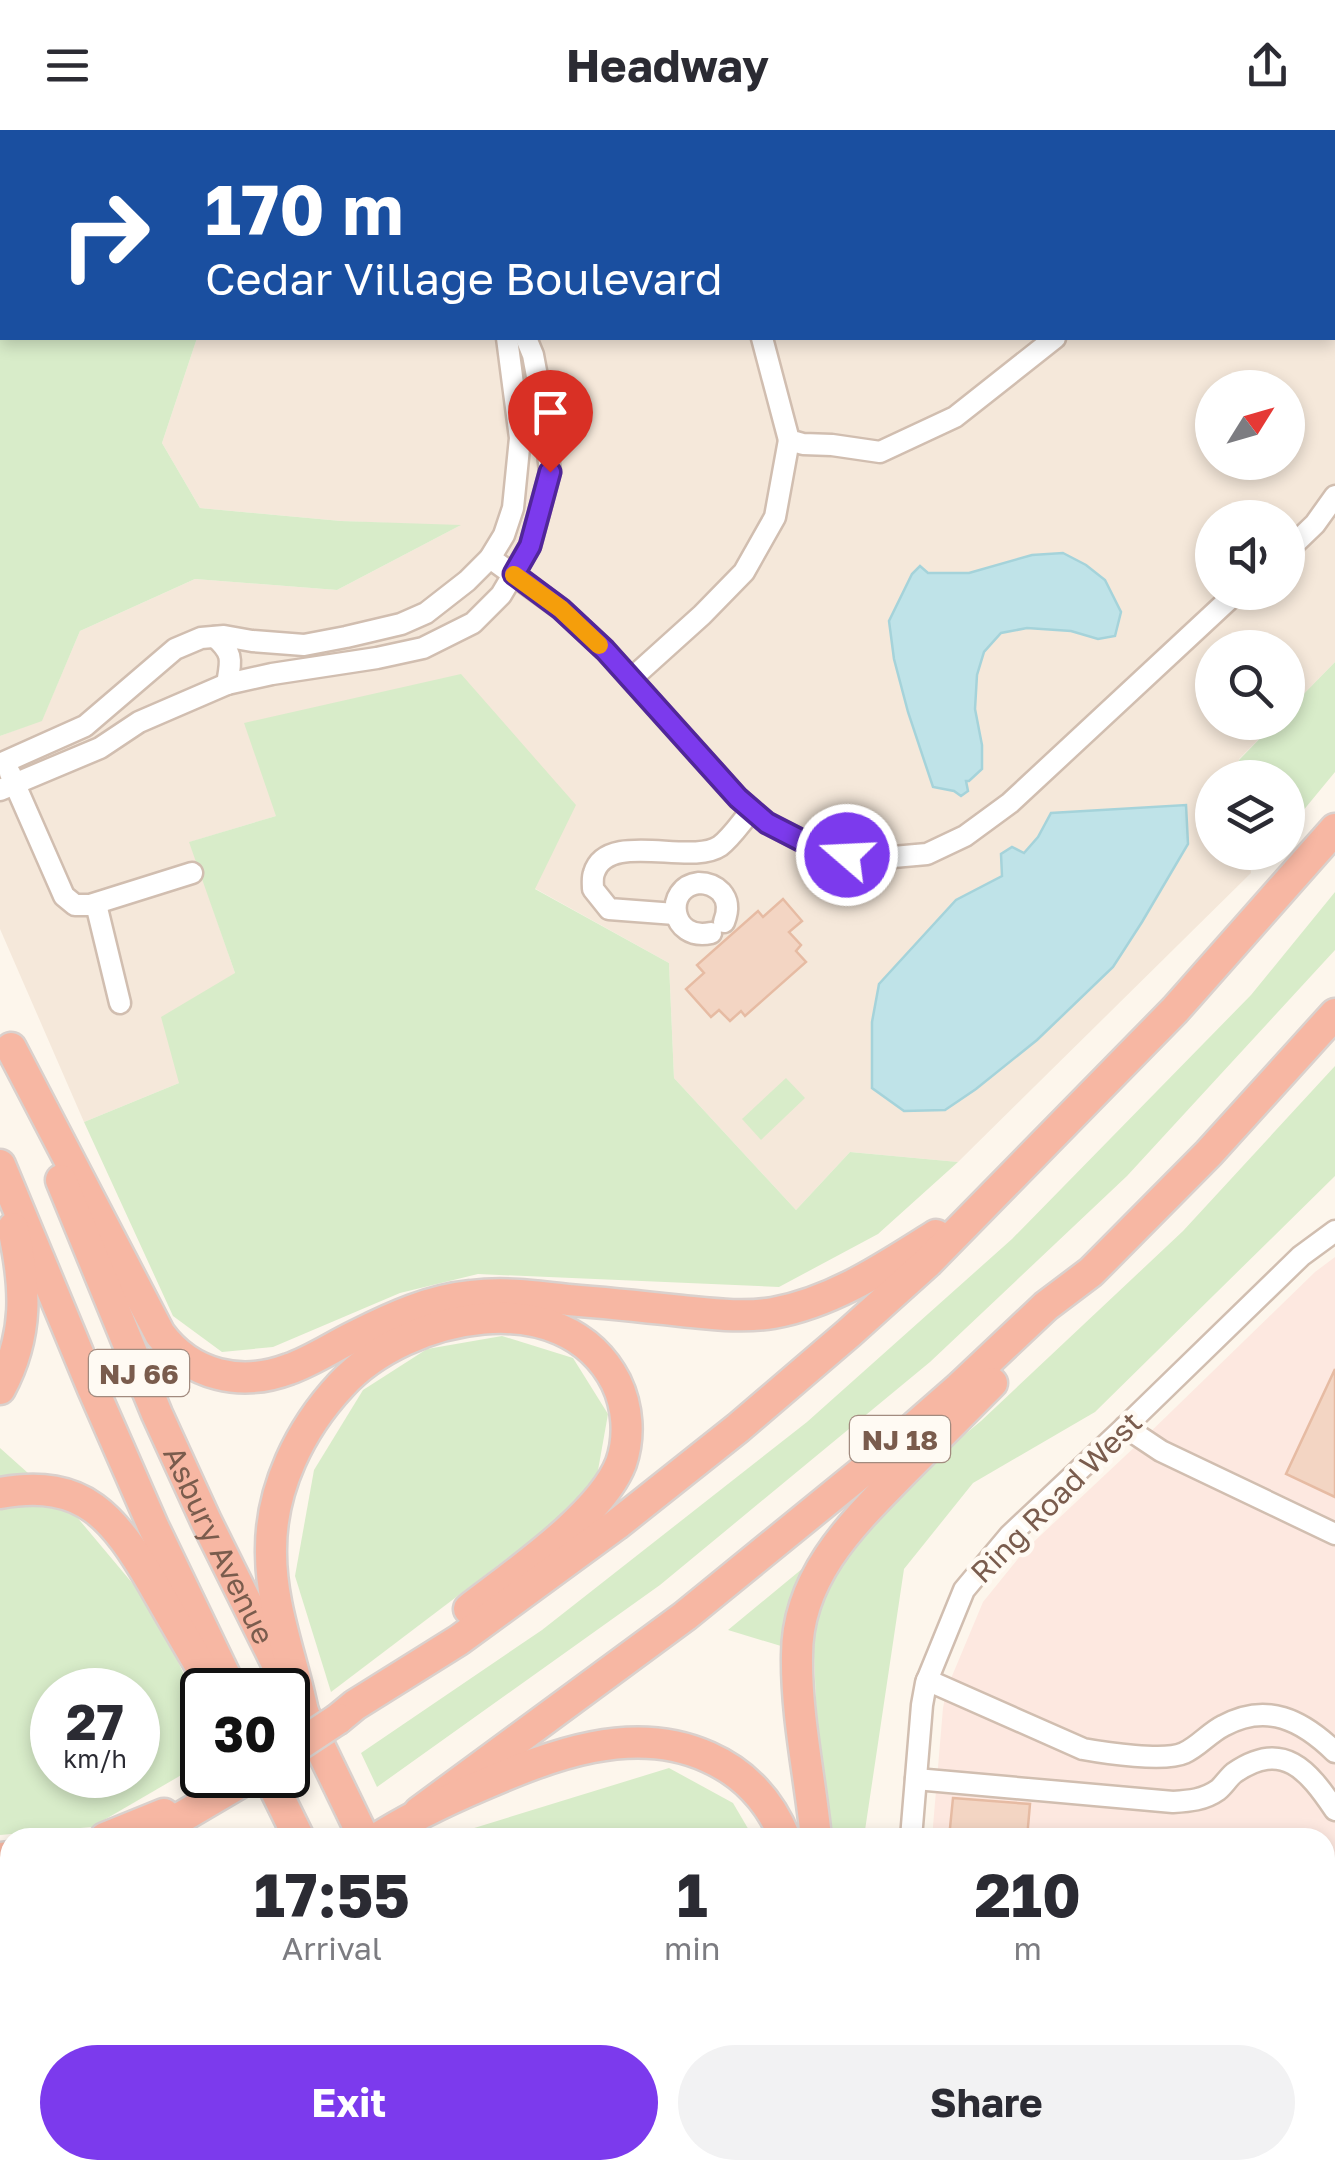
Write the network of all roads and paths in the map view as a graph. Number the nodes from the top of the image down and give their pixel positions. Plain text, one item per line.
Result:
1 (507, 340) edge
2 (527, 340) edge
3 (763, 340) edge
4 (1052, 340) edge
5 (789, 440) junction
6 (1335, 496) edge
7 (1305, 534) edge
8 (490, 558) junction
9 (514, 574) junction
10 (1218, 610) edge
11 (215, 637) junction
12 (631, 680) junction
13 (227, 684) junction
14 (120, 698) junction
15 (139, 722) junction
16 (2, 763) edge
17 (8, 787) edge
18 (752, 810) junction
19 (1335, 830) edge
20 (718, 848) junction
21 (192, 873) dead end
22 (707, 884) junction
23 (96, 904) junction
24 (676, 914) junction
25 (120, 1003) dead end
26 (1335, 1014) edge
27 (6, 1036) edge
28 (1, 1168) edge
29 (981, 1206) junction
30 (1335, 1231) edge
31 (1090, 1272) junction
32 (0, 1389) edge
33 (1125, 1427) junction
34 (0, 1494) edge
35 (1335, 1534) edge
36 (201, 1668) edge
37 (221, 1668) edge
38 (279, 1668) edge
39 (292, 1668) edge
40 (927, 1680) junction
41 (349, 1710) junction
42 (310, 1726) edge
43 (310, 1737) edge
44 (1335, 1752) edge
45 (916, 1779) junction
46 (204, 1798) edge
47 (216, 1798) edge
48 (260, 1798) edge
49 (1335, 1810) edge
50 (414, 1815) junction
51 (130, 1828) edge
52 (164, 1828) edge
53 (289, 1828) edge
54 (359, 1828) edge
55 (394, 1828) edge
56 (781, 1828) edge
57 (815, 1828) edge
58 (912, 1828) edge

1 - 8 street
2 - 9 street
3 - 5 street
4 - 5 street
5 - 12 street
6 - 7 street
8 - 9 street
8 - 11 street
9 - 12 street
9 - 13 street
10 - 18 street
11 - 13 street
11 - 14 street
12 - 18 street
13 - 15 street
14 - 15 street
14 - 16 street
15 - 17 street
16 - 17 street
17 - 23 street
18 - 20 street
19 - 29 highway
20 - 22 street
20 - 24 street
21 - 23 street
22 - 24 street
22 - 24 street
23 - 25 street
26 - 31 highway, NJ 18
27 - 29 highway
27 - 38 highway, Asbury Avenue / NJ 66
28 - 32 highway
28 - 37 highway, Asbury Avenue / NJ 66
29 - 41 highway
30 - 33 street, Ring Road West
31 - 50 highway, NJ 18
31 - 57 highway
33 - 35 street
33 - 40 street, Ring Road West
34 - 36 highway
39 - 41 highway
40 - 44 street
40 - 45 street, Ring Road West
41 - 43 highway, bridge
42 - 54 highway, Asbury Avenue / NJ 66
45 - 49 street
45 - 58 street, Ring Road West
46 - 51 highway
47 - 52 highway
48 - 53 highway
50 - 55 highway, NJ 18
50 - 56 highway

